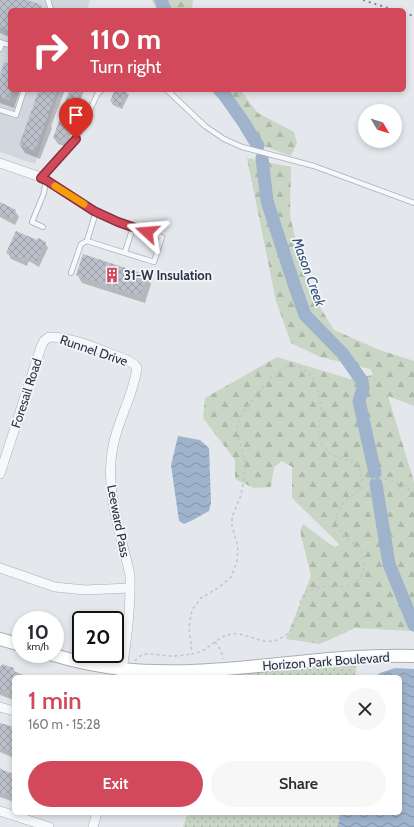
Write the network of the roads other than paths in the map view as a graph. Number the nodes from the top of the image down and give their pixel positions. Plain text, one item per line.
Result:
1 (1, 42) edge
2 (0, 49) edge
3 (23, 92) edge
4 (99, 92) edge
5 (170, 92) edge
6 (0, 110) edge
7 (0, 163) edge
8 (43, 179) junction
9 (414, 203) edge
10 (96, 212) junction
11 (133, 226) junction
12 (43, 227) dead end
13 (87, 240) junction
14 (125, 252) junction
15 (71, 273) dead end
16 (49, 337) joint
17 (137, 368) joint
18 (0, 474) edge
19 (0, 568) edge
20 (130, 588) junction
21 (0, 639) edge
22 (12, 642) edge
23 (412, 656) edge
24 (64, 658) edge
25 (122, 673) edge
26 (214, 673) edge
27 (0, 707) edge
28 (12, 710) edge
29 (0, 811) edge
30 (12, 815) edge
31 (12, 815) edge
32 (96, 815) edge
33 (49, 827) edge
34 (92, 827) edge

1 - 2 lane
3 - 6 lane
4 - 8 lane
5 - 9 lane
7 - 8 street
8 - 10 lane
8 - 12 lane
10 - 11 lane
10 - 13 lane
11 - 14 lane
11 - 14 lane
13 - 14 lane
13 - 15 lane
16 - 17 street, Runnel Drive
16 - 18 street, Foresail Road
17 - 20 street, Leeward Pass
19 - 20 street
20 - 25 street, Leeward Pass
21 - 22 street
23 - 26 street, Horizon Park Boulevard
24 - 25 street, Horizon Park Boulevard
25 - 26 street, Horizon Park Boulevard
27 - 28 street
29 - 31 street
30 - 33 street
32 - 34 street

